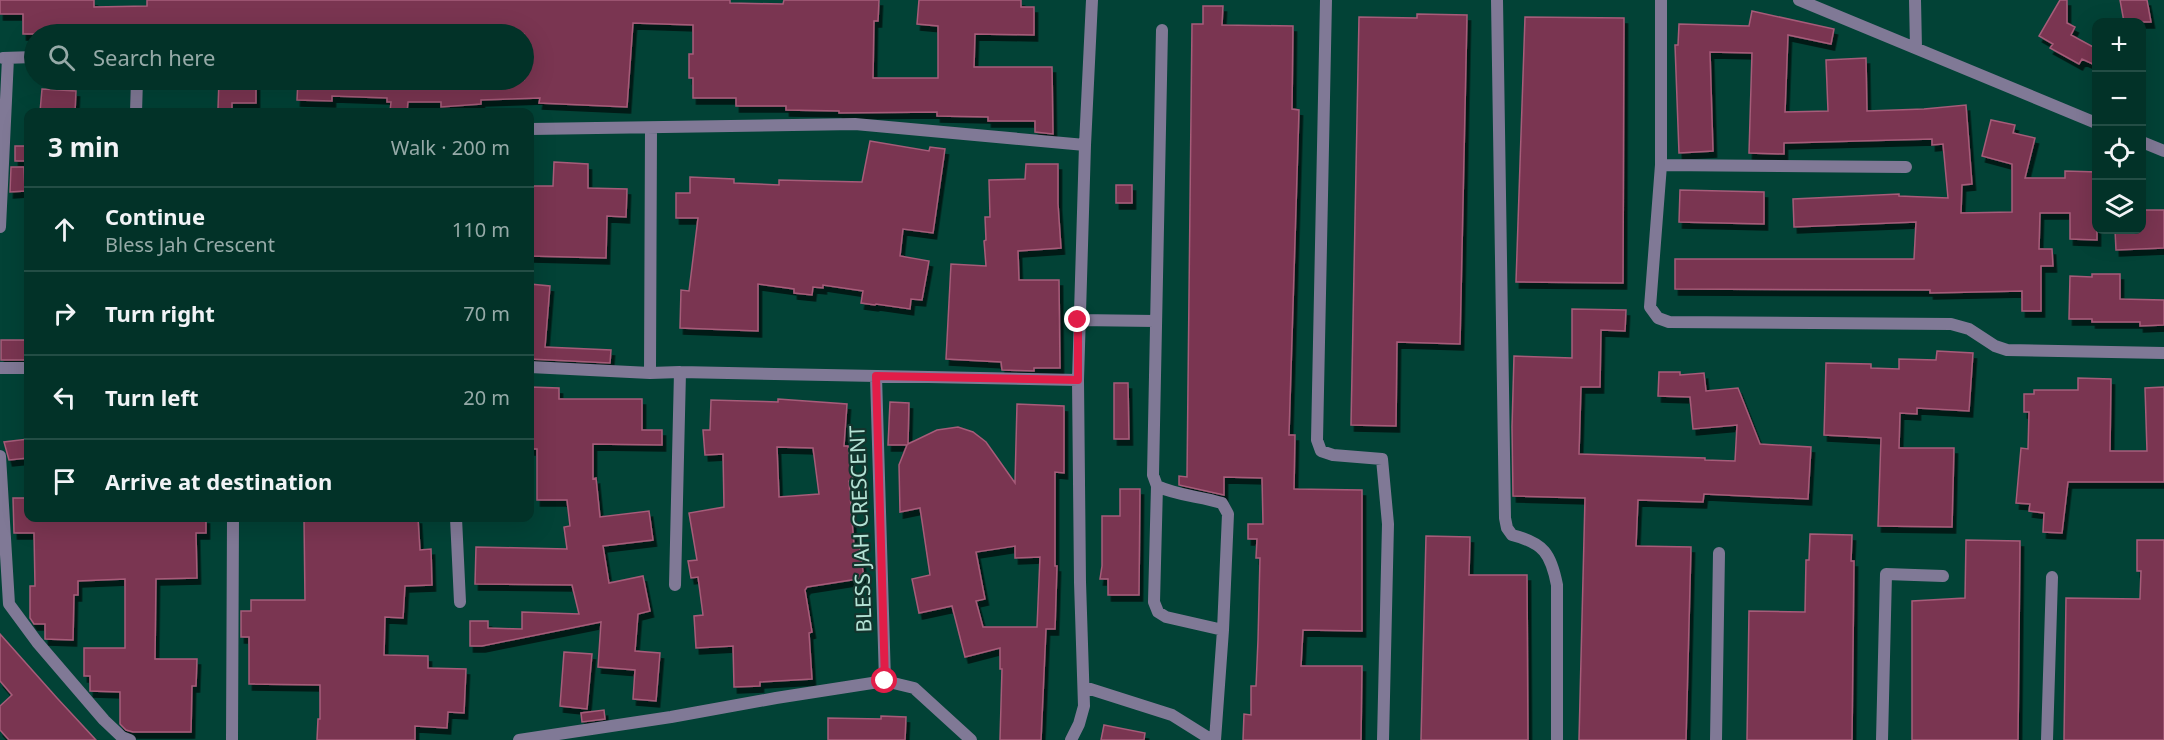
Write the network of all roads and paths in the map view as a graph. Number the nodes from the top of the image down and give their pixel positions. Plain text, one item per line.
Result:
1 (1092, 0) edge
2 (1326, 0) edge
3 (1497, 0) edge
4 (1661, 0) edge
5 (1799, 0) edge
6 (1915, 0) edge
7 (1162, 30) dead end
8 (1916, 48) junction
9 (24, 57) edge
10 (4, 58) edge
11 (137, 90) edge
12 (136, 108) edge
13 (2092, 121) edge
14 (651, 128) junction
15 (534, 129) edge
16 (2, 139) edge
17 (2146, 144) edge
18 (1085, 145) junction
19 (2164, 151) edge
20 (1661, 165) junction
21 (1906, 167) dead end
22 (0, 227) edge
23 (1078, 320) junction
24 (1155, 321) junction
25 (2164, 353) edge
26 (534, 367) edge
27 (0, 368) edge
28 (24, 368) edge
29 (680, 372) junction
30 (650, 373) junction
31 (876, 376) junction
32 (1078, 380) junction
33 (0, 456) edge
34 (1157, 486) junction
35 (233, 522) edge
36 (456, 522) edge
37 (1719, 553) dead end
38 (1943, 576) dead end
39 (2052, 577) dead end
40 (675, 585) dead end
41 (460, 602) dead end
42 (1223, 630) junction
43 (885, 681) junction
44 (1084, 687) junction
45 (130, 740) edge
46 (232, 740) edge
47 (519, 740) edge
48 (971, 740) edge
49 (1071, 740) edge
50 (1214, 740) edge
51 (1383, 740) edge
52 (1557, 740) edge
53 (1716, 740) edge
54 (1882, 740) edge
55 (2048, 740) edge

1 - 18 street
2 - 51 street
3 - 52 street
4 - 20 street
5 - 8 street
6 - 8 street
7 - 24 street
8 - 13 street
9 - 10 street
10 - 16 street
11 - 12 street
14 - 15 street
14 - 18 street
14 - 30 street
16 - 22 street
17 - 19 street
18 - 23 street
20 - 21 street
20 - 25 street
23 - 24 street
23 - 32 street
24 - 34 street
26 - 30 street
27 - 28 street
29 - 30 street
29 - 31 street
29 - 40 street
31 - 32 street
31 - 43 street, BLESS JAH CRESCENT
32 - 44 street
33 - 45 street
34 - 42 street
34 - 42 street
35 - 46 street
36 - 41 street
37 - 53 street
38 - 54 street
39 - 55 street
42 - 50 street
43 - 47 street
43 - 48 street
44 - 49 street
44 - 50 street

